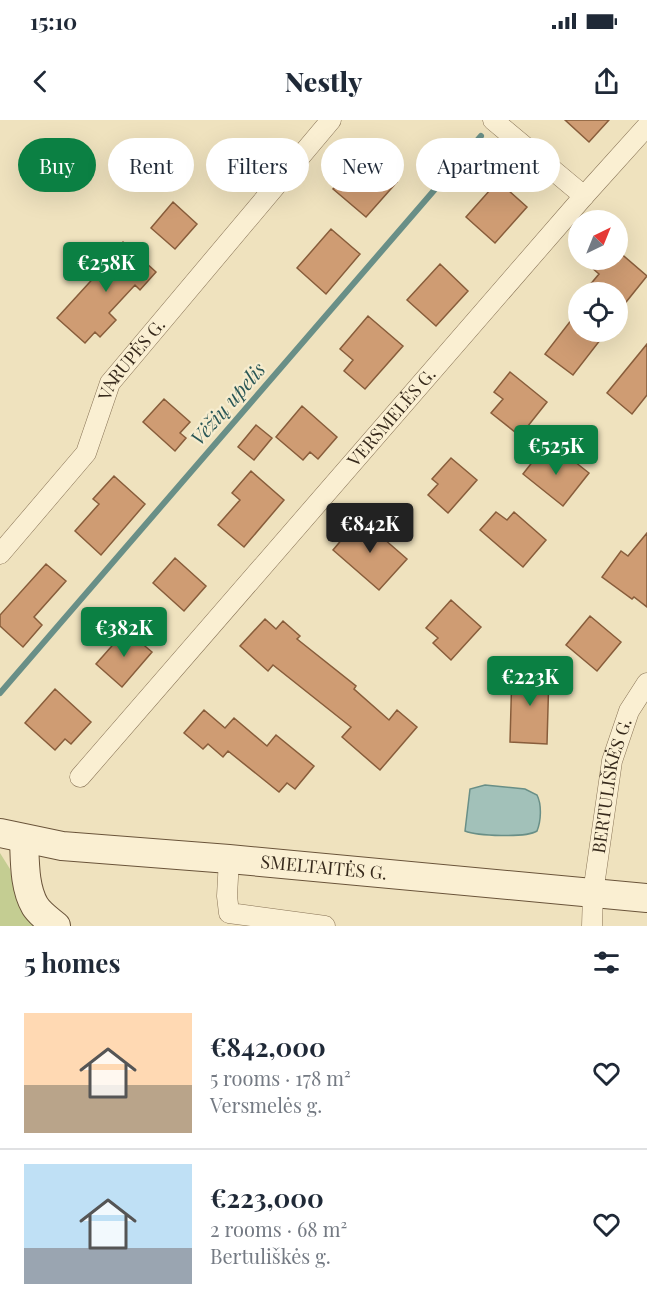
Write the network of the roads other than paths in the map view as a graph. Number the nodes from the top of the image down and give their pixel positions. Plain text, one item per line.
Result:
1 (331, 120) edge
2 (493, 120) edge
3 (647, 126) edge
4 (584, 196) junction
5 (0, 554) edge
6 (647, 683) edge
7 (80, 777) dead end
8 (12, 836) edge
9 (229, 859) junction
10 (592, 893) junction
11 (647, 898) edge
12 (56, 926) edge
13 (325, 926) edge
14 (592, 926) edge

1 - 5 street, VARUPĖS G.
2 - 4 street
3 - 4 street, VERSMELĖS G.
4 - 7 street, VERSMELĖS G.
6 - 10 street, BERTULIŠKĖS G.
8 - 9 main road, SMELTAITĖS G.
8 - 12 main road
9 - 10 main road, SMELTAITĖS G.
9 - 13 street
10 - 11 main road, SMELTAITĖS G.
10 - 14 street, BERTULIŠKĖS G.

